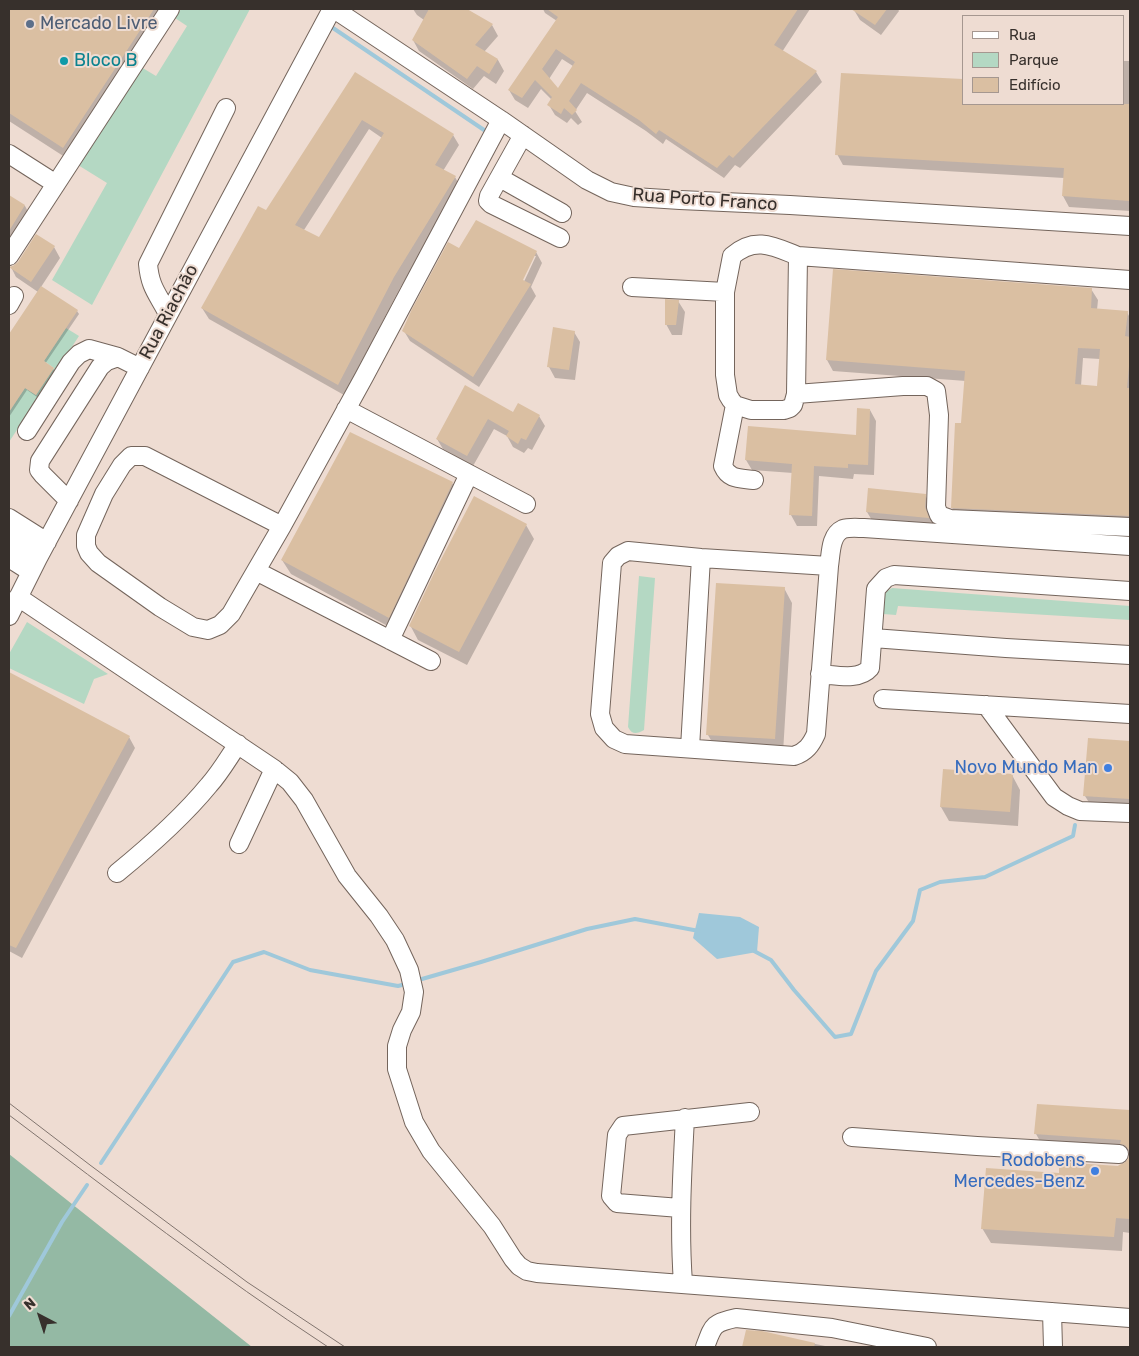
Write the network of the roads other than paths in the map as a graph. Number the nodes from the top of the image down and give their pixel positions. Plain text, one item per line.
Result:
1 (170, 9) edge
2 (333, 9) edge
3 (226, 108) dead end
4 (501, 120) junction
5 (523, 135) junction
6 (9, 154) edge
7 (500, 178) junction
8 (56, 184) junction
9 (562, 213) dead end
10 (1130, 226) edge
11 (560, 238) dead end
12 (9, 256) edge
13 (798, 256) junction
14 (1130, 280) edge
15 (632, 287) dead end
16 (725, 292) junction
17 (168, 314) junction
18 (118, 357) junction
19 (140, 368) junction
20 (796, 394) junction
21 (735, 405) junction
22 (346, 409) junction
23 (27, 431) dead end
24 (469, 474) junction
25 (754, 480) dead end
26 (69, 501) junction
27 (526, 504) dead end
28 (9, 518) edge
29 (282, 526) junction
30 (1130, 527) edge
31 (9, 538) edge
32 (1130, 546) edge
33 (39, 557) junction
34 (9, 558) edge
35 (701, 558) junction
36 (828, 566) junction
37 (256, 571) junction
38 (1130, 591) edge
39 (18, 597) junction
40 (9, 616) edge
41 (873, 638) junction
42 (390, 640) junction
43 (1130, 655) edge
44 (431, 661) dead end
45 (820, 674) junction
46 (882, 699) dead end
47 (986, 705) junction
48 (1130, 714) edge
49 (238, 744) junction
50 (690, 748) junction
51 (274, 769) junction
52 (1130, 814) edge
53 (239, 844) dead end
54 (117, 873) dead end
55 (750, 1112) dead end
56 (685, 1118) junction
57 (852, 1137) dead end
58 (1119, 1154) dead end
59 (680, 1208) junction
60 (683, 1283) junction
61 (1052, 1312) junction
62 (1130, 1318) edge
63 (705, 1347) edge
64 (927, 1347) edge
65 (1053, 1347) edge

1 - 8 street
2 - 4 street, Rua Porto Franco
2 - 17 street, Rua Riachão
3 - 17 street
4 - 5 street, Rua Porto Franco
4 - 22 street
5 - 7 street
5 - 10 street, Rua Porto Franco
6 - 8 street
7 - 9 street
7 - 11 street
8 - 12 street
13 - 14 street
13 - 16 street
13 - 20 street
15 - 16 street
16 - 21 street
17 - 19 street, Rua Riachão
18 - 19 street
18 - 23 street
18 - 26 street
19 - 26 street, Rua Riachão
20 - 21 street
20 - 30 street
21 - 25 street
22 - 24 street
22 - 29 street
24 - 27 street
24 - 42 street
26 - 33 street, Rua Riachão
28 - 33 street
29 - 37 street
29 - 37 street
31 - 33 street
32 - 36 street
33 - 34 street
33 - 39 street, Rua Riachão
35 - 36 street
35 - 50 street
35 - 50 street
36 - 45 street
37 - 42 street
38 - 41 street
39 - 40 street, Rua Riachão
39 - 49 street
41 - 43 street
41 - 45 street
42 - 44 street
45 - 50 street
46 - 47 street
47 - 48 street
47 - 52 street
49 - 51 street
49 - 54 street
51 - 53 street
51 - 60 street
55 - 56 street
56 - 59 street
56 - 59 street
57 - 58 street
59 - 60 street
60 - 61 street
61 - 62 street
61 - 65 street
63 - 64 street

